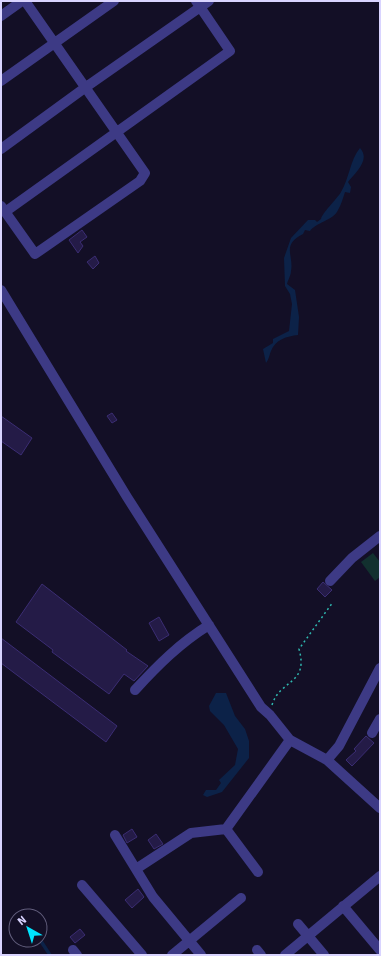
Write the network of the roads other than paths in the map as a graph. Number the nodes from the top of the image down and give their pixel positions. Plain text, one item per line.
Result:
1 (22, 1) edge
2 (25, 1) edge
3 (114, 1) edge
4 (202, 3) edge
5 (1, 16) edge
6 (54, 43) junction
7 (1, 81) edge
8 (86, 87) junction
9 (118, 133) junction
10 (1, 149) edge
11 (3, 209) edge
12 (1, 290) edge
13 (380, 536) edge
14 (330, 581) dead end
15 (209, 625) junction
16 (380, 668) edge
17 (135, 690) dead end
18 (380, 719) edge
19 (372, 733) dead end
20 (290, 740) junction
21 (327, 760) junction
22 (380, 808) edge
23 (226, 829) junction
24 (115, 835) dead end
25 (136, 869) junction
26 (258, 872) dead end
27 (380, 876) edge
28 (82, 885) dead end
29 (241, 898) dead end
30 (343, 906) junction
31 (298, 924) dead end
32 (308, 936) junction
33 (189, 942) junction
34 (380, 950) edge
35 (142, 955) edge
36 (172, 955) edge
37 (201, 955) edge
38 (285, 955) edge
39 (324, 955) edge

1 - 5 street
2 - 6 street
3 - 6 street
4 - 8 street
4 - 9 street
6 - 7 street
6 - 8 street
8 - 9 street
8 - 10 street
9 - 11 street
9 - 11 street
12 - 15 street
13 - 14 street
15 - 17 street
15 - 20 street
16 - 21 street
18 - 19 street
20 - 21 street
20 - 23 street
21 - 22 street
23 - 25 street
23 - 26 street
24 - 25 street
25 - 33 street
27 - 30 street
28 - 35 street
29 - 33 street
30 - 32 street
30 - 34 street
31 - 32 street
32 - 38 street
32 - 39 street
33 - 36 street
33 - 37 street

